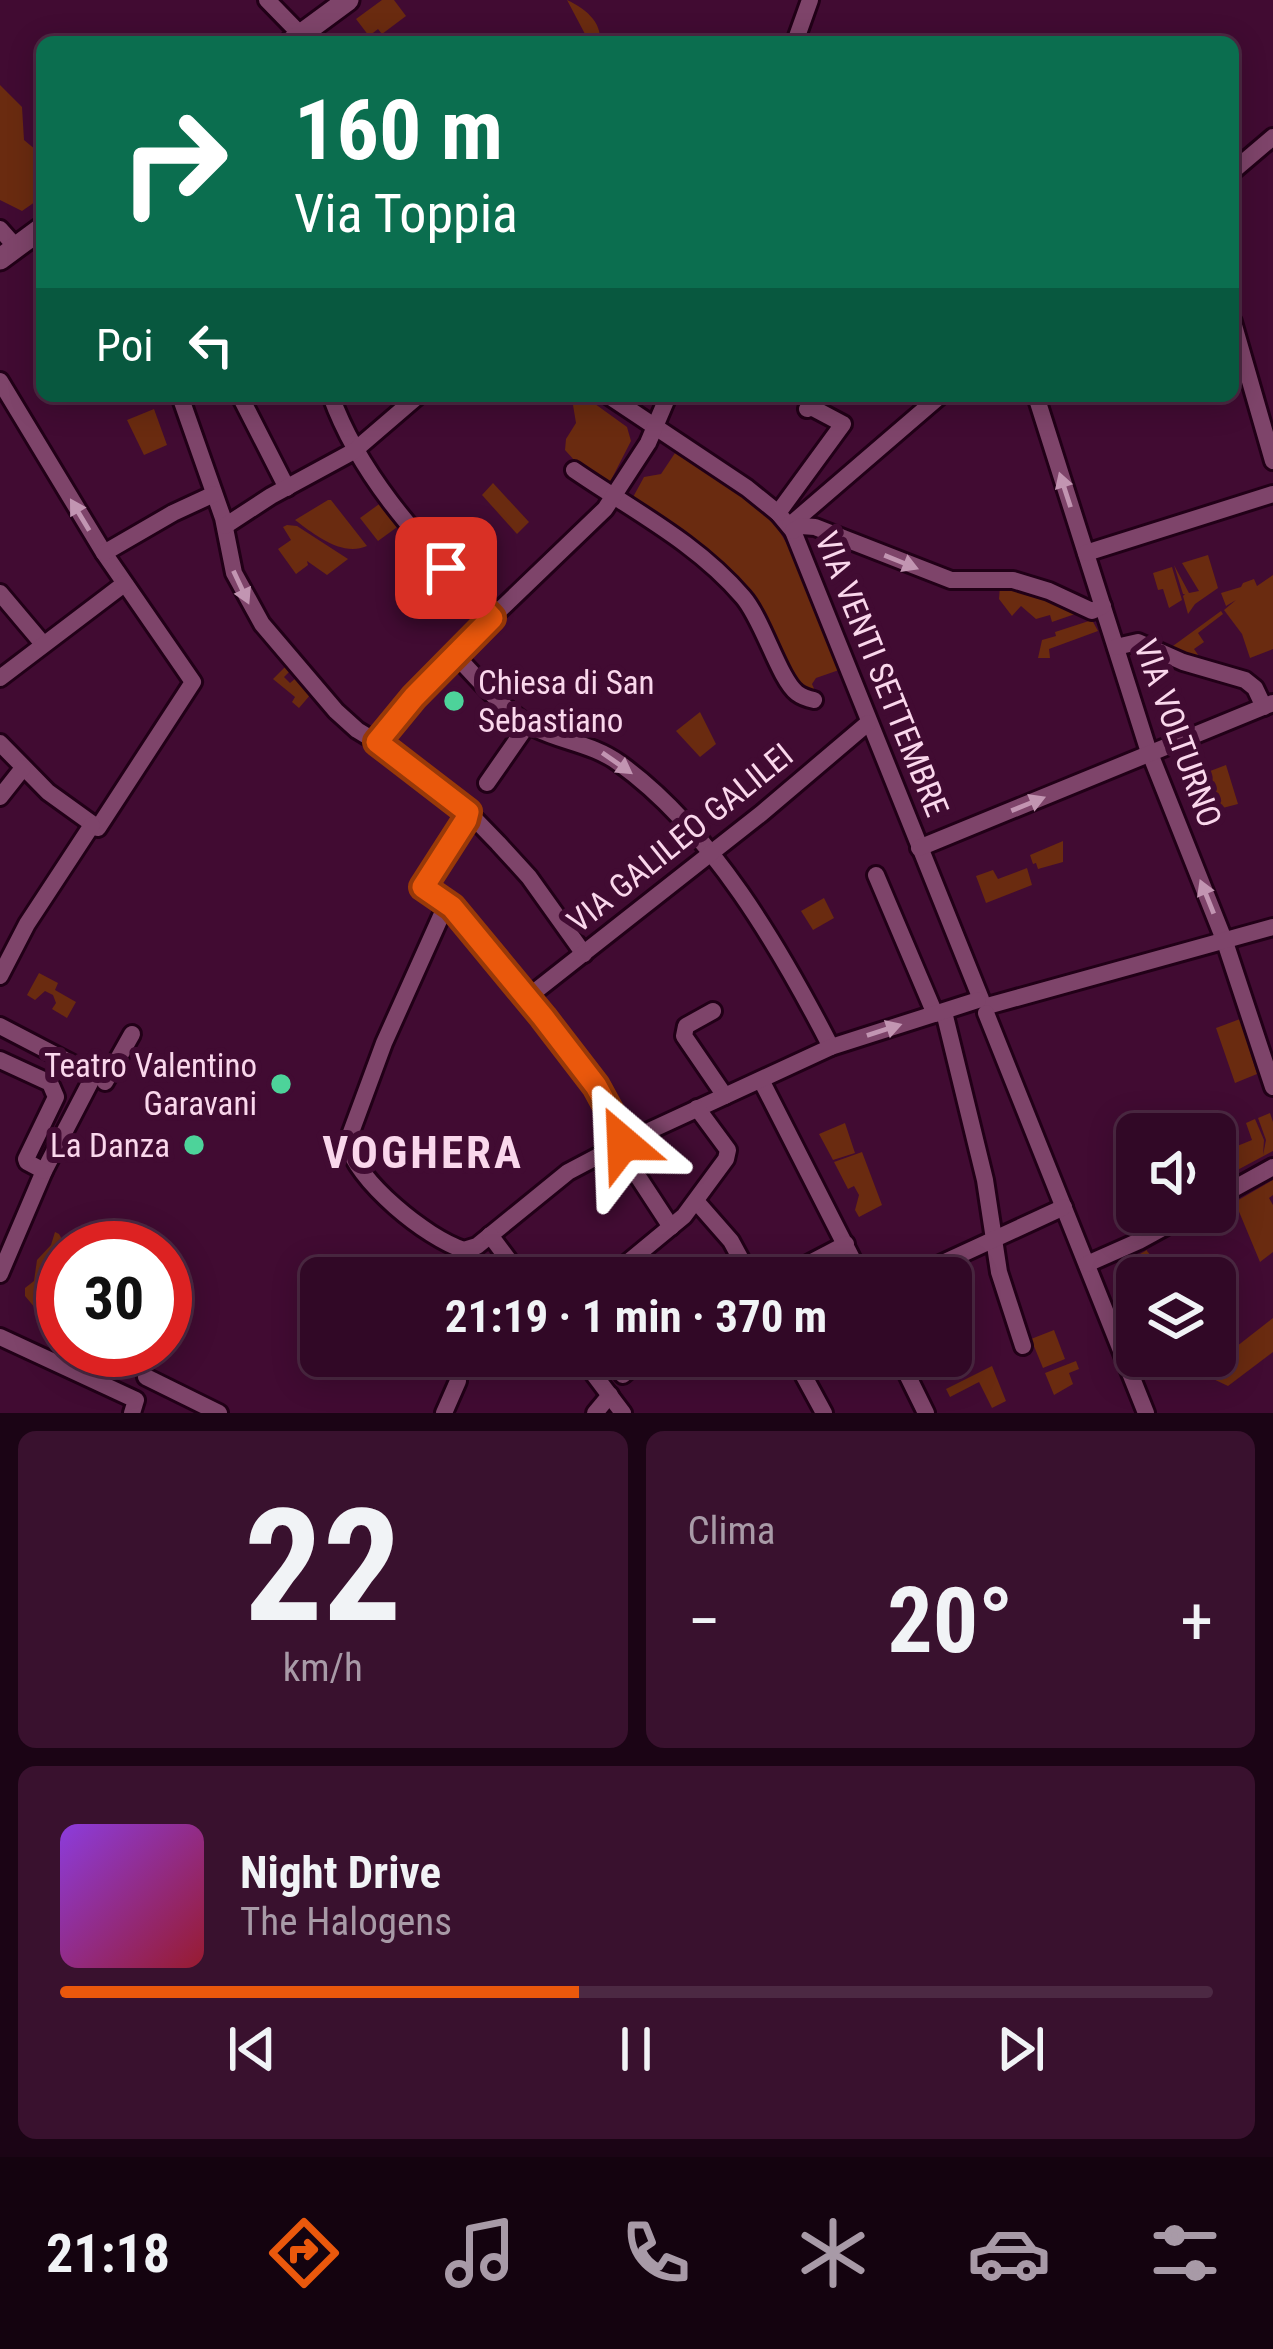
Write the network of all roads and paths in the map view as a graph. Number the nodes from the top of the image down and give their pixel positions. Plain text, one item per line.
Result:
1 (267, 0) edge
2 (348, 0) edge
3 (810, 0) edge
4 (297, 36) edge
5 (305, 36) edge
6 (797, 36) edge
7 (1273, 137) edge
8 (1239, 166) edge
9 (0, 229) edge
10 (36, 232) edge
11 (8, 253) edge
12 (1239, 343) edge
13 (0, 381) edge
14 (182, 402) edge
15 (243, 402) edge
16 (334, 402) edge
17 (411, 402) edge
18 (618, 402) edge
19 (666, 402) edge
20 (933, 402) edge
21 (1038, 402) edge
22 (807, 409) dead end
23 (656, 428) junction
24 (355, 451) junction
25 (1273, 461) edge
26 (574, 470) dead end
27 (286, 488) junction
28 (214, 494) junction
29 (1273, 494) edge
30 (614, 497) junction
31 (787, 523) junction
32 (225, 526) junction
33 (104, 553) junction
34 (1086, 553) junction
35 (124, 584) junction
36 (0, 593) edge
37 (1103, 606) junction
38 (492, 618) junction
39 (43, 644) junction
40 (1116, 647) junction
41 (454, 654) junction
42 (0, 678) edge
43 (814, 700) dead end
44 (1269, 705) edge
45 (868, 723) junction
46 (528, 724) junction
47 (377, 742) junction
48 (1150, 754) junction
49 (8, 758) edge
50 (487, 783) dead end
51 (0, 797) edge
52 (468, 812) junction
53 (95, 827) junction
54 (919, 848) junction
55 (709, 854) junction
56 (876, 875) dead end
57 (446, 905) junction
58 (1273, 927) edge
59 (1225, 942) junction
60 (584, 954) junction
61 (0, 976) edge
62 (528, 997) junction
63 (983, 1006) junction
64 (713, 1011) dead end
65 (942, 1012) junction
66 (2, 1031) edge
67 (132, 1034) dead end
68 (831, 1047) junction
69 (0, 1060) edge
70 (96, 1080) junction
71 (761, 1080) junction
72 (1273, 1087) edge
73 (53, 1091) junction
74 (724, 1096) junction
75 (697, 1108) junction
76 (623, 1143) junction
77 (1273, 1166) edge
78 (44, 1171) junction
79 (1236, 1187) edge
80 (696, 1201) junction
81 (1064, 1207) junction
82 (671, 1227) junction
83 (1154, 1233) edge
84 (490, 1235) junction
85 (993, 1238) junction
86 (846, 1244) junction
87 (506, 1257) edge
88 (635, 1257) edge
89 (740, 1257) edge
90 (821, 1257) edge
91 (852, 1257) edge
92 (954, 1257) edge
93 (1087, 1264) junction
94 (0, 1274) edge
95 (0, 1337) edge
96 (1023, 1346) dead end
97 (146, 1377) dead end
98 (457, 1377) edge
99 (602, 1377) edge
100 (623, 1377) edge
101 (804, 1377) edge
102 (908, 1377) edge
103 (613, 1387) junction
104 (134, 1407) edge
105 (219, 1413) edge
106 (443, 1413) edge
107 (595, 1413) edge
108 (623, 1413) edge
109 (824, 1413) edge
110 (926, 1413) edge
111 (1146, 1413) edge

1 - 4 street
2 - 5 street
3 - 6 street
7 - 8 street
9 - 11 street
10 - 11 street
12 - 25 street
33 -> 13 street
14 - 28 street
15 - 27 street
16 - 24 street
17 - 24 street
18 - 23 street, VIA VENTI SETTEMBRE
19 - 23 street
20 - 31 street
34 -> 21 street, VIA VOLTURNO
22 - 31 street
23 - 30 street
23 - 31 street, VIA VENTI SETTEMBRE
24 - 27 street
24 - 38 street
26 - 30 street
27 - 32 street
28 - 32 street
28 - 33 street
29 - 34 street
30 - 38 street
30 - 43 street
31 -> 37 street
31 - 45 street, VIA VENTI SETTEMBRE
32 -> 47 street
33 - 35 street
34 - 37 street, VIA VOLTURNO
35 - 39 street
35 - 53 street
36 - 39 street
37 - 40 street, VIA VOLTURNO
38 - 41 street
39 - 42 street
40 - 44 street
40 - 48 street, VIA VOLTURNO
41 - 46 street
41 - 47 street
44 - 48 street
45 - 54 street, VIA VENTI SETTEMBRE
45 - 55 street, VIA GALILEO GALILEI
46 - 50 street
46 -> 55 street
47 - 52 street
54 -> 48 street
59 -> 48 street, VIA VOLTURNO
49 - 51 street
49 - 53 street
52 - 57 street
52 - 60 street
53 - 61 street
54 - 63 street, VIA VENTI SETTEMBRE
55 - 60 street, VIA GALILEO GALILEI
55 - 68 street
56 - 65 street
57 - 62 street
57 - 84 street
58 - 59 street
59 - 63 street
59 - 72 street, VIA VOLTURNO
60 - 62 street, VIA GALILEO GALILEI
62 - 76 street
63 - 65 street
63 - 81 street, VIA VENTI SETTEMBRE
64 - 74 street
68 -> 65 street
65 - 85 street
66 - 70 street
67 - 70 street
68 - 71 street
69 - 73 street
70 - 73 street
70 - 78 street
71 - 74 street
71 - 86 street
73 - 78 street
74 - 75 street
75 - 76 street
75 - 80 street
76 - 82 street
76 - 84 street
77 - 79 street
78 - 94 street
80 - 82 street
80 - 89 street
81 - 85 street
81 - 93 street, VIA VENTI SETTEMBRE
82 - 88 street
83 - 93 street
84 - 87 street
85 - 92 street
85 - 96 street
86 - 90 street
86 - 91 street
93 - 111 street, VIA VENTI SETTEMBRE
95 - 104 street
97 - 105 street
98 - 106 street
99 - 103 street
100 - 103 street
101 - 109 street
102 - 110 street
103 - 107 street
103 - 108 street

